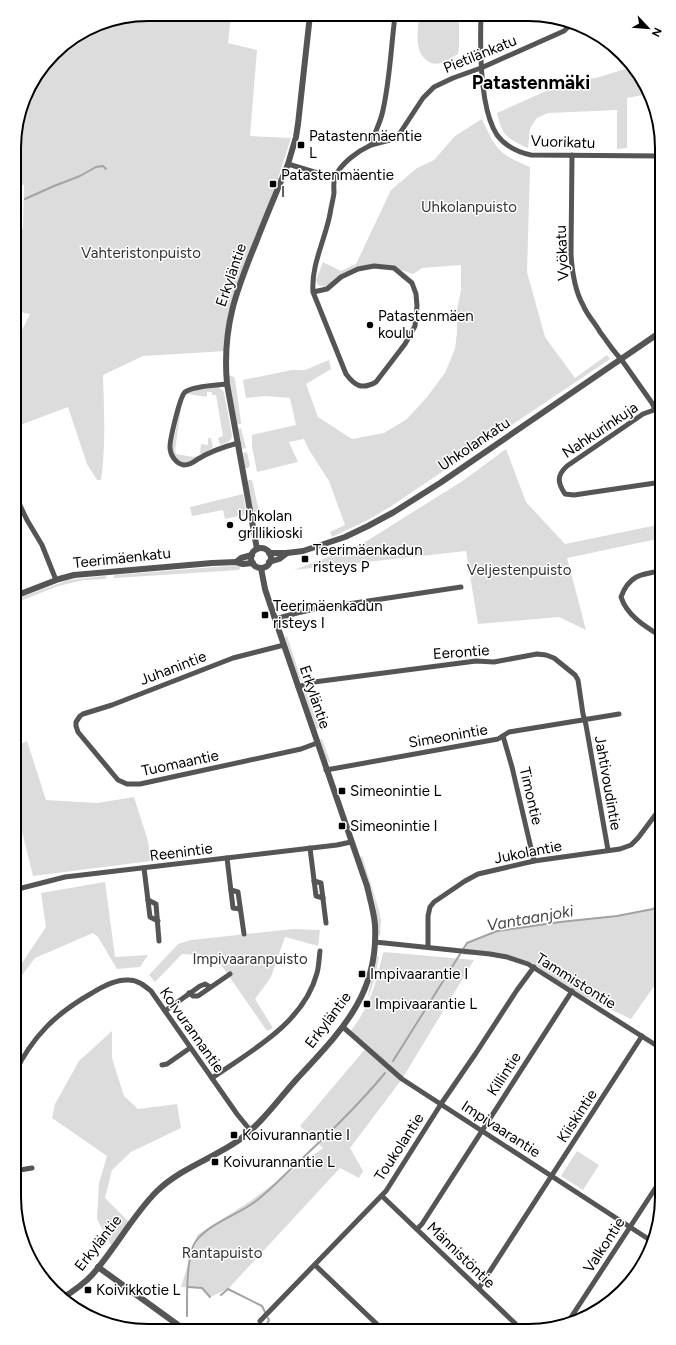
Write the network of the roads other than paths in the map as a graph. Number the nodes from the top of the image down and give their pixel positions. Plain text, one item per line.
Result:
1 (309, 21) edge
2 (394, 21) edge
3 (481, 21) edge
4 (568, 28) edge
5 (481, 68) junction
6 (371, 145) junction
7 (572, 155) junction
8 (655, 156) edge
9 (288, 164) junction
10 (334, 178) junction
11 (313, 292) junction
12 (655, 336) edge
13 (621, 359) junction
14 (227, 384) junction
15 (655, 408) edge
16 (655, 409) edge
17 (238, 443) junction
18 (655, 483) edge
19 (21, 508) edge
20 (257, 549) junction
21 (269, 553) junction
22 (287, 553) junction
23 (252, 555) junction
24 (236, 562) junction
25 (270, 562) junction
26 (253, 563) junction
27 (261, 568) junction
28 (655, 571) edge
29 (56, 580) junction
30 (461, 587) dead end
31 (21, 594) edge
32 (274, 619) junction
33 (655, 631) edge
34 (284, 645) junction
35 (298, 687) junction
36 (619, 714) dead end
37 (585, 720) junction
38 (76, 722) joint
39 (503, 736) junction
40 (317, 743) junction
41 (326, 770) junction
42 (655, 815) edge
43 (351, 842) junction
44 (310, 848) junction
45 (608, 850) junction
46 (227, 858) junction
47 (534, 861) junction
48 (144, 868) junction
49 (21, 888) edge
50 (326, 923) dead end
51 (244, 934) dead end
52 (159, 941) dead end
53 (375, 942) junction
54 (428, 947) junction
55 (320, 951) dead end
56 (534, 966) junction
57 (230, 974) dead end
58 (572, 991) junction
59 (165, 1011) junction
60 (342, 1027) junction
61 (642, 1036) junction
62 (655, 1044) edge
63 (190, 1048) junction
64 (21, 1060) edge
65 (162, 1065) dead end
66 (212, 1078) junction
67 (441, 1104) junction
68 (250, 1130) junction
69 (481, 1130) junction
70 (32, 1168) dead end
71 (21, 1170) edge
72 (552, 1177) junction
73 (655, 1188) edge
74 (382, 1196) junction
75 (629, 1227) junction
76 (417, 1229) junction
77 (648, 1239) edge
78 (315, 1265) junction
79 (98, 1267) junction
80 (478, 1288) junction
81 (67, 1295) edge
82 (572, 1316) edge
83 (260, 1321) dead end
84 (177, 1324) edge
85 (377, 1324) edge
86 (516, 1324) edge

1 - 9 street, Erkyläntie
2 - 6 street
3 - 5 street, Vuorikatu
4 - 5 street, Pietilänkatu
5 - 6 street, Pietilänkatu
5 - 7 street, Vuorikatu
6 - 10 street, Pietilänkatu
7 - 8 street, Vuorikatu
7 - 13 street, Vyökatu
9 - 10 street
9 - 14 street, Erkyläntie
10 - 11 street
11 - 11 street
12 - 13 street, Uhkolankatu
13 - 15 street, Vyökatu
13 - 22 street, Uhkolankatu
14 - 17 street, Erkyläntie
14 - 17 street
16 - 18 street, Nahkurinkuja
17 - 20 street, Erkyläntie
19 - 29 street
20 - 21 street
20 - 23 street
21 - 22 street, Uhkolankatu
21 - 25 street
22 - 25 street, Uhkolankatu
23 - 24 street, Teerimäenkatu
23 - 26 street
24 - 26 street, Teerimäenkatu
24 - 29 street, Teerimäenkatu
25 - 27 street
26 - 27 street
27 - 32 street, Erkyläntie
28 - 33 street
29 - 31 street, Teerimäenkatu
30 - 32 street
32 - 34 street, Erkyläntie
34 - 35 street, Erkyläntie
34 - 38 street, Juhanintie
35 - 37 street, Eerontie
35 - 40 street, Erkyläntie
36 - 37 street, Simeonintie
37 - 39 street, Simeonintie
37 - 45 street, Jahtivoudintie
38 - 40 street, Tuomaantie
39 - 41 street, Simeonintie
39 - 47 street, Timontie
40 - 41 street, Erkyläntie
41 - 43 street, Erkyläntie
42 - 45 street, Jukolantie
43 - 44 street, Reenintie
43 - 53 street, Erkyläntie
44 - 46 street, Reenintie
44 - 50 street
45 - 47 street, Jukolantie
46 - 48 street, Reenintie
46 - 51 street
47 - 54 street, Jukolantie
48 - 49 street, Reenintie
48 - 52 street
53 - 54 street, Tammistontie
53 - 60 street, Erkyläntie
54 - 56 street, Tammistontie
55 - 66 street
56 - 58 street, Tammistontie
56 - 67 street, Toukolantie
57 - 59 street
58 - 61 street, Tammistontie
58 - 69 street, Killintie
59 - 63 street, Koivurannantie
59 - 64 street, Koivurannantie
60 - 67 street, Impivaarantie
60 - 68 street, Erkyläntie
61 - 62 street, Tammistontie
61 - 72 street, Kiiskintie
63 - 65 street
63 - 66 street, Koivurannantie
66 - 68 street, Koivurannantie
67 - 69 street, Impivaarantie
67 - 74 street, Toukolantie
68 - 79 street, Erkyläntie
69 - 72 street, Impivaarantie
69 - 76 street, Killintie
70 - 71 street
72 - 75 street, Impivaarantie
72 - 80 street, Kiiskintie
73 - 75 street, Valkontie
74 - 76 street, Männistöntie
74 - 78 street, Toukolantie
75 - 77 street, Impivaarantie
75 - 82 street, Valkontie
76 - 80 street, Männistöntie
78 - 83 street, Toukolantie
78 - 85 street
79 - 81 street, Erkyläntie
79 - 84 street
80 - 86 street, Männistöntie

